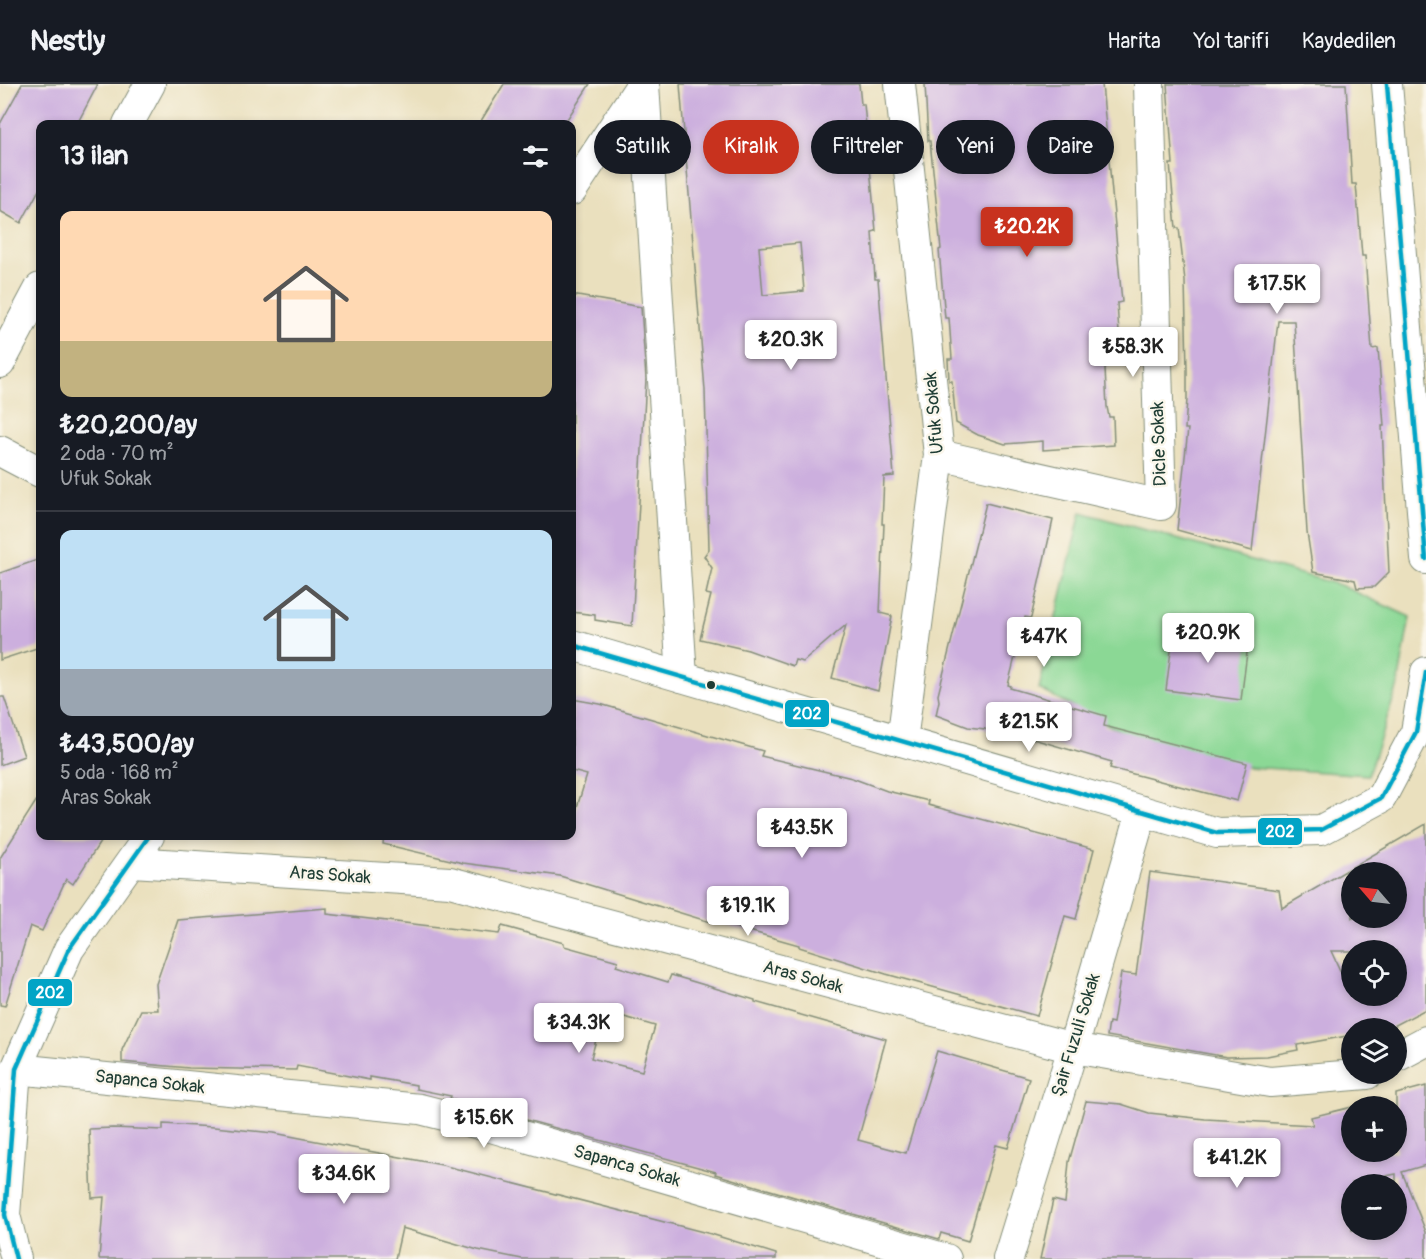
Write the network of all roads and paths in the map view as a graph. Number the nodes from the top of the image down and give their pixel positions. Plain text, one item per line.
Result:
1 (150, 84) edge
2 (643, 84) edge
3 (900, 84) edge
4 (1149, 84) edge
5 (1387, 84) edge
6 (130, 120) edge
7 (576, 184) edge
8 (36, 296) edge
9 (0, 363) edge
10 (0, 452) edge
11 (939, 455) junction
12 (36, 470) edge
13 (1426, 559) edge
14 (576, 646) edge
15 (1426, 672) edge
16 (682, 677) junction
17 (902, 741) junction
18 (1142, 811) junction
19 (146, 840) edge
20 (132, 862) junction
21 (1426, 1041) edge
22 (1073, 1048) junction
23 (1407, 1051) edge
24 (15, 1069) junction
25 (1341, 1076) edge
26 (16, 1259) edge
27 (946, 1259) edge
28 (1008, 1259) edge

1 - 6 street
2 - 7 street
2 - 16 street
3 - 11 street, Ufuk Sokak
4 - 11 street, Dicle Sokak
5 - 13 street
8 - 9 street
10 - 12 street
11 - 17 street, Ufuk Sokak
14 - 16 street
15 - 18 street
16 - 17 street
17 - 18 street
18 - 22 street, Şair Fuzuli Sokak
19 - 20 street
20 - 22 street, Aras Sokak
20 - 24 street
21 - 23 street
22 - 25 street, Aras Sokak
22 - 28 street, Şair Fuzuli Sokak
24 - 26 street
24 - 27 street, Sapanca Sokak

